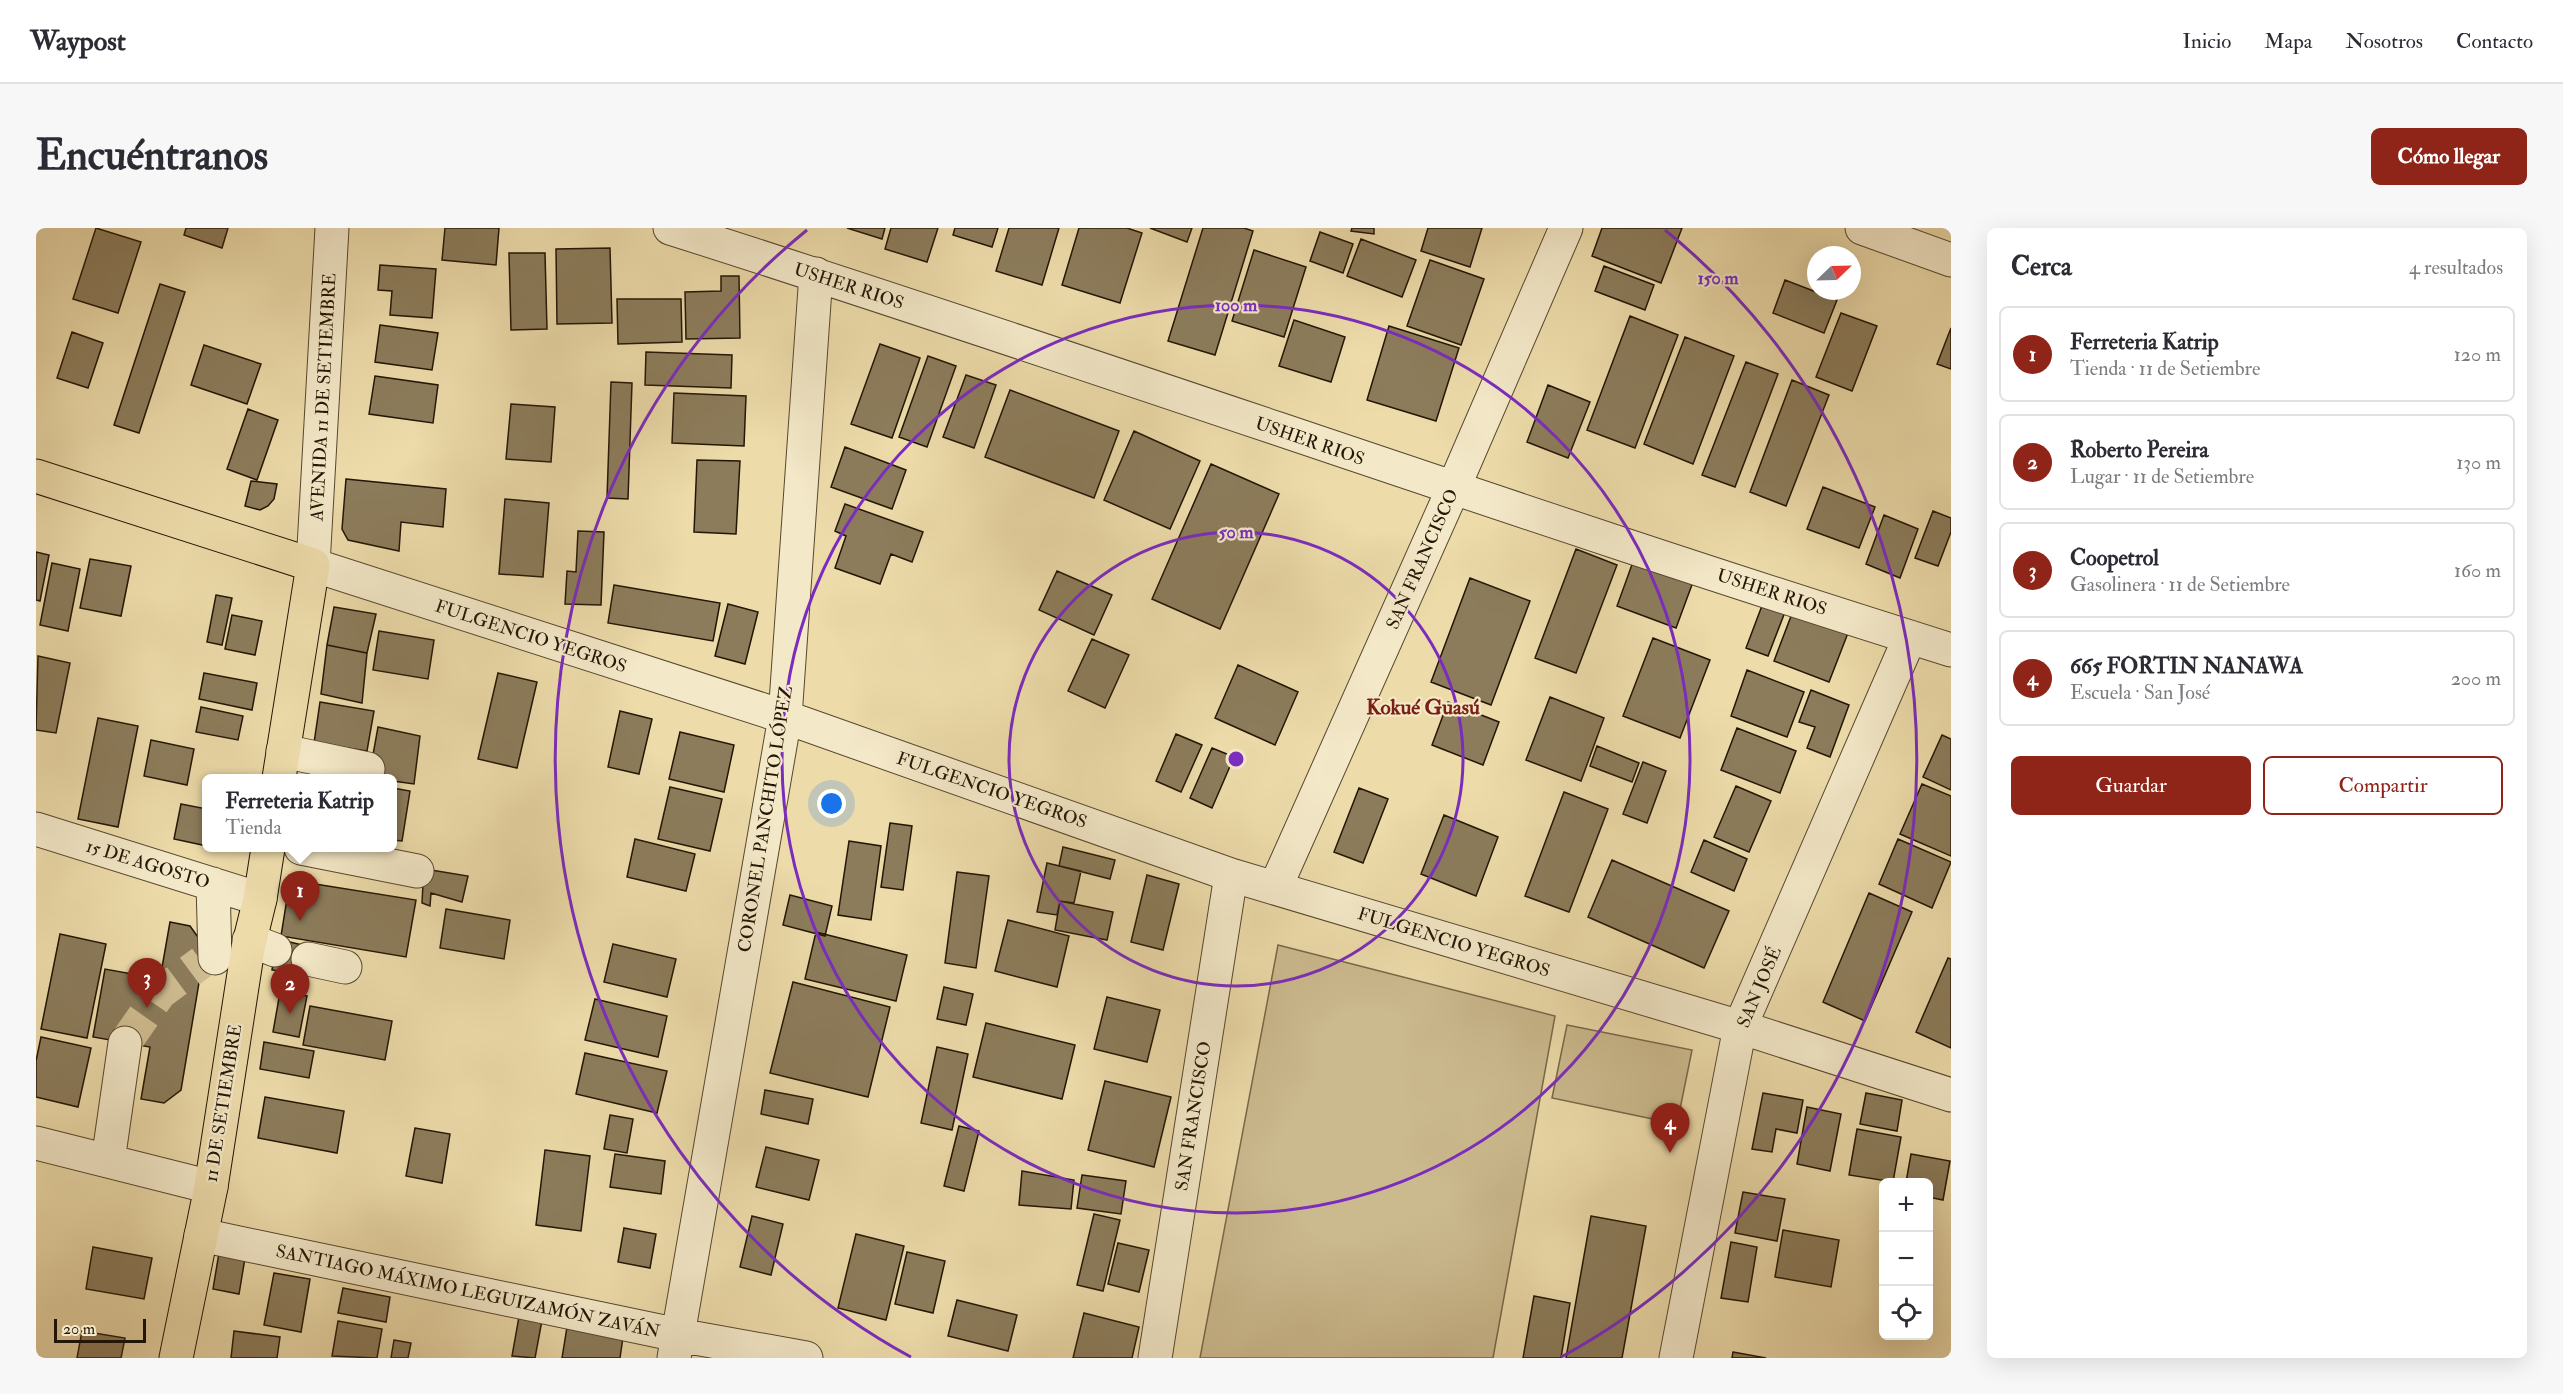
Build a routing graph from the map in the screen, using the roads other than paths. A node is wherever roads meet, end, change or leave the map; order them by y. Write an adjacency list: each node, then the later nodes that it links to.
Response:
1 (332, 228): 9 (street, AVENIDA 11 DE SETIEMBRE)
2 (670, 228): 6 (street, USHER RIOS)
3 (1566, 228): 8 (street, SAN FRANCISCO)
4 (1862, 228): 5 (street)
5 (1951, 260)
6 (816, 274): 8 (street, USHER RIOS); 12 (street, CORONEL PANCHITO LÓPEZ)
7 (36, 476): 9 (main road, FULGENCIO YEGROS)
8 (1453, 489): 10 (street, USHER RIOS); 21 (street, SAN FRANCISCO)
9 (313, 565): 12 (street, FULGENCIO YEGROS); 13 (main road)
10 (1910, 637): 11 (street, USHER RIOS); 26 (street, SAN JOSÉ)
11 (1951, 650)
12 (785, 717): 19 (street, FULGENCIO YEGROS); 33 (street, CORONEL PANCHITO LÓPEZ)
13 (281, 765): 14 (street)
14 (368, 769)
15 (36, 829): 20 (street, 15 DE AGOSTO)
16 (267, 852): 22 (main road, 11 DE SETIEMBRE)
17 (321, 852): 18 (street)
18 (417, 871)
19 (1231, 875): 21 (street, FULGENCIO YEGROS); 36 (street, SAN FRANCISCO)
20 (213, 884): 22 (street, 15 DE AGOSTO); 23 (street)
21 (1275, 888): 26 (street, FULGENCIO YEGROS)
22 (260, 899): 23 (main road, 11 DE SETIEMBRE)
23 (257, 946): 31 (main road, 11 DE SETIEMBRE)
24 (308, 959): 25 (street)
25 (345, 967)
26 (1740, 1027): 28 (street, FULGENCIO YEGROS); 37 (street, SAN JOSÉ)
27 (125, 1043): 30 (street)
28 (1951, 1095)
29 (36, 1143): 30 (street)
30 (108, 1161): 31 (street)
31 (210, 1187): 32 (main road, 11 DE SETIEMBRE)
32 (201, 1235): 33 (street, SANTIAGO MÁXIMO LEGUIZAMÓN ZAVÁN); 34 (main road, 11 DE SETIEMBRE)
33 (676, 1347): 35 (street, SANTIAGO MÁXIMO LEGUIZAMÓN ZAVÁN)
34 (176, 1358)
35 (806, 1358)
36 (1155, 1358)
37 (1676, 1358)

